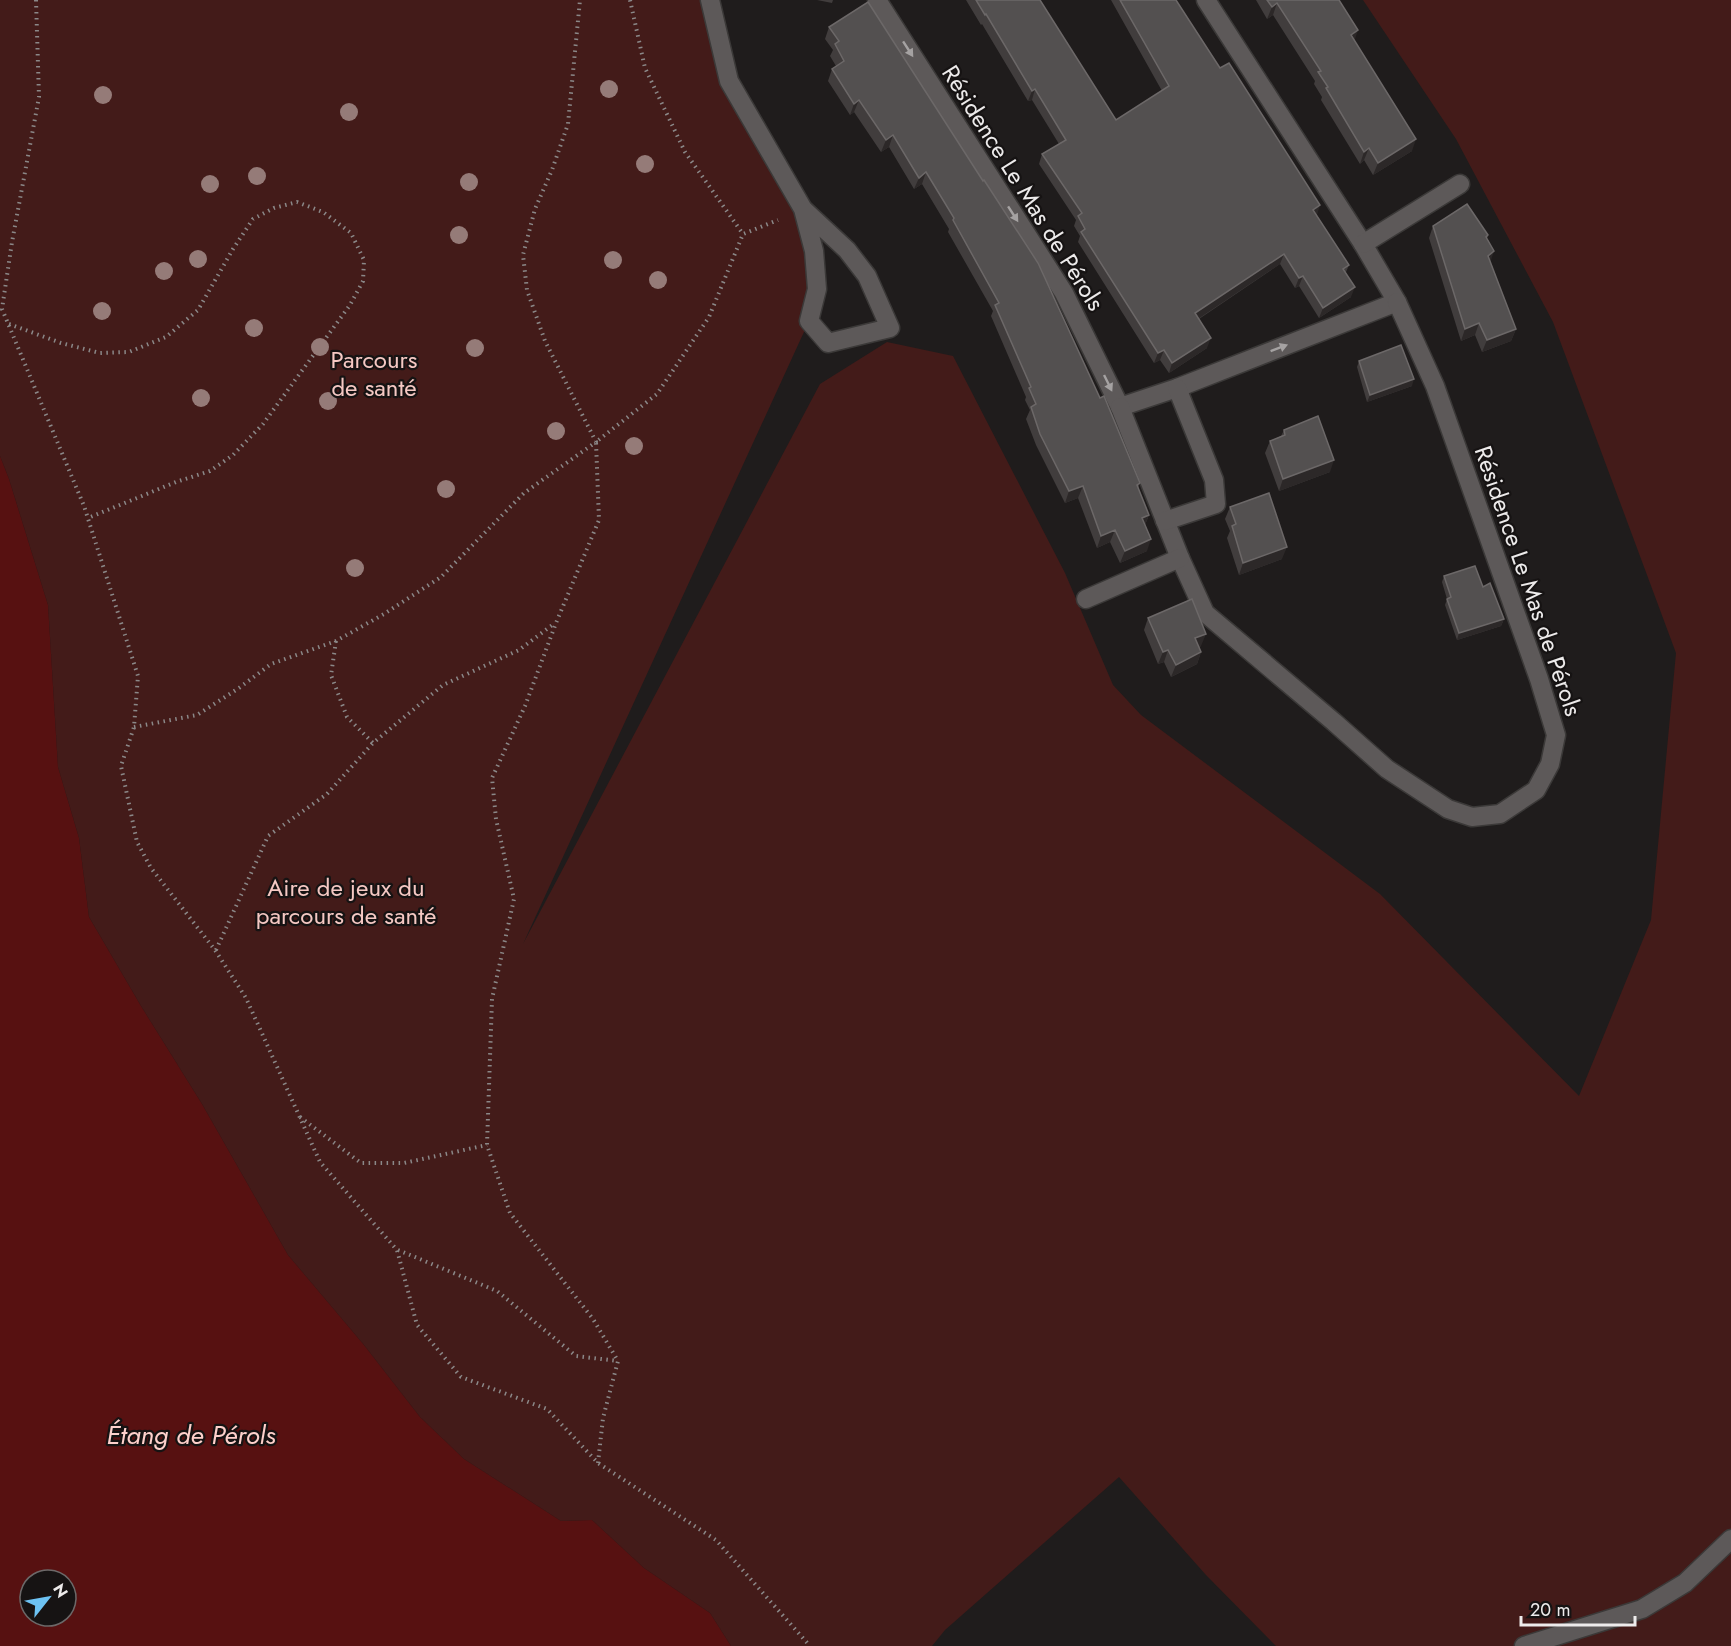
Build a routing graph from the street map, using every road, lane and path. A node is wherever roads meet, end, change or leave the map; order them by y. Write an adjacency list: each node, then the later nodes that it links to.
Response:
1 (36, 0): 12 (path)
2 (580, 0): 15 (path)
3 (630, 0): 9 (path)
4 (710, 0): 8 (street)
5 (877, 0): 14 (street, Résidence Le Mas de Pérols, one-way to 14)
6 (1206, 0): 10 (street, Résidence Le Mas de Pérols)
7 (1460, 184): 10 (street)
8 (804, 209): 8 (street); 9 (path)
9 (743, 234): 15 (path)
10 (1363, 244): 11 (street, Résidence Le Mas de Pérols)
11 (1397, 302): 13 (street, one-way to 11); 18 (street, Résidence Le Mas de Pérols)
12 (9, 324): 16 (path); 16 (path)
13 (1177, 388): 14 (street); 17 (street)
14 (1120, 406): 17 (street, Résidence Le Mas de Pérols)
15 (596, 442): 20 (path); 21 (path)
16 (88, 518): 22 (path)
17 (1166, 521): 18 (street, Résidence Le Mas de Pérols)
18 (1179, 558): 19 (street)
19 (1086, 599)
20 (556, 623): 23 (path); 26 (path)
21 (336, 641): 22 (path); 23 (path)
22 (134, 727): 24 (path)
23 (373, 743): 24 (path)
24 (215, 950): 25 (path)
25 (299, 1117): 26 (path); 27 (path)
26 (487, 1145): 28 (path)
27 (397, 1250): 28 (path); 29 (path)
28 (618, 1361): 29 (path)
29 (598, 1463): 31 (path)
30 (1731, 1539): 32 (street)
31 (810, 1646)
32 (1524, 1646)

